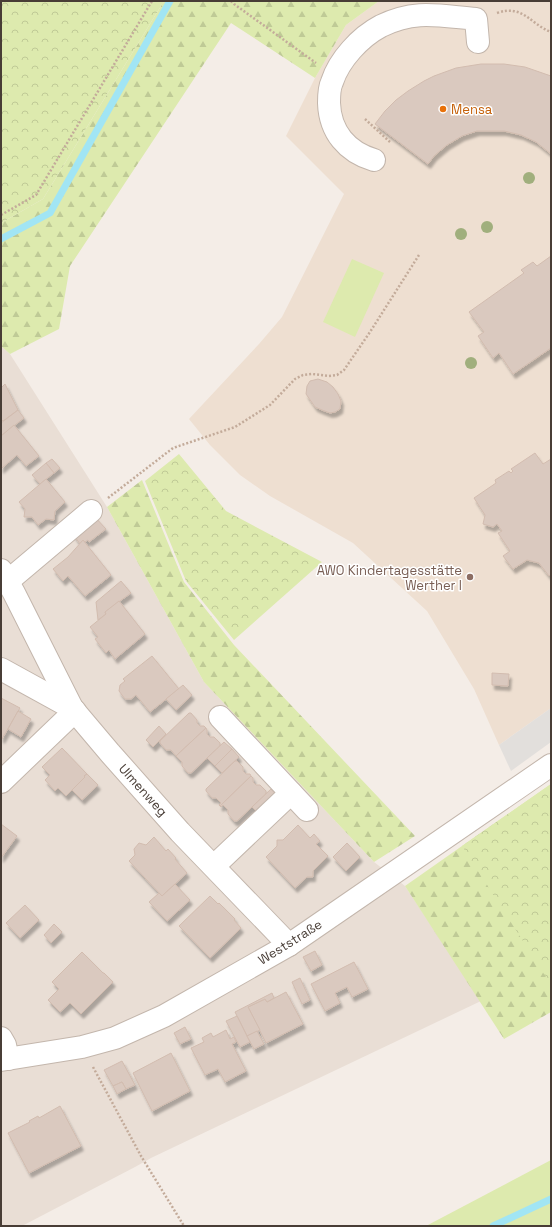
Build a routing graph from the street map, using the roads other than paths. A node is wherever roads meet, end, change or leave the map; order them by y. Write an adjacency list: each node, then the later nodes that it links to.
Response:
1 (478, 42): 2 (street)
2 (374, 160)
3 (91, 510): 4 (street)
4 (6, 587): 6 (street, Ulmenweg)
5 (1, 669): 6 (street, Ulmenweg)
6 (73, 709): 9 (street); 12 (street, Ulmenweg)
7 (220, 717): 10 (street)
8 (551, 765): 13 (street, Weststraße)
9 (1, 782)
10 (291, 793): 11 (street); 12 (street)
11 (307, 810)
12 (214, 866): 13 (street, Ulmenweg)
13 (289, 945): 15 (street, Weststraße)
14 (1, 1038): 15 (street)
15 (4, 1060)

